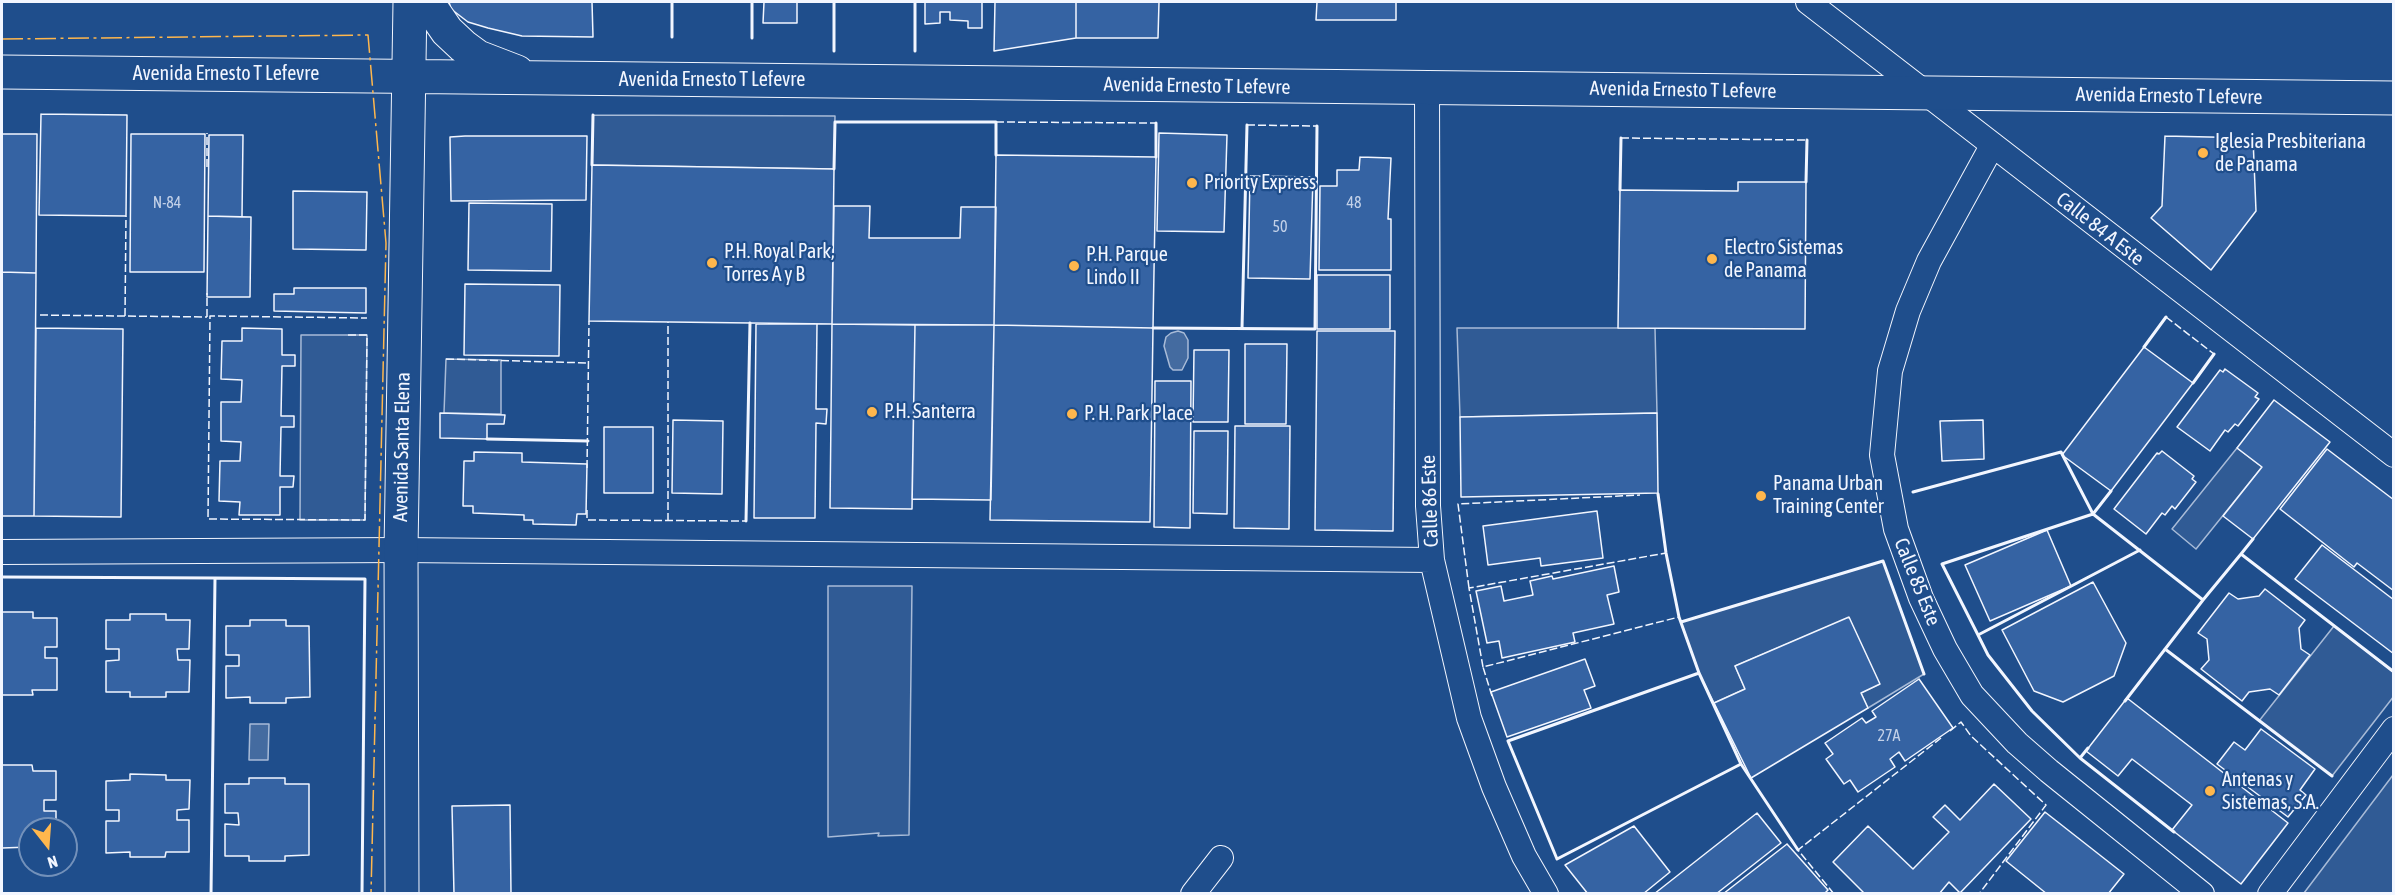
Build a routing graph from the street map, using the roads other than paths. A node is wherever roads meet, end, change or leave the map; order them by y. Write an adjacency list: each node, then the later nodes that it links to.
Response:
1 (410, 2): 5 (main road, Avenida Santa Elena)
2 (427, 2): 6 (main road)
3 (1808, 2): 8 (street, Calle 84 A Este)
4 (2, 72): 5 (main road, Avenida Ernesto T Lefevre)
5 (409, 76): 6 (main road, Avenida Ernesto T Lefevre); 12 (main road, Avenida Santa Elena)
6 (535, 79): 7 (main road, Avenida Ernesto T Lefevre)
7 (1427, 88): 8 (main road, Avenida Ernesto T Lefevre); 14 (street, Calle 86 Este)
8 (1924, 93): 9 (main road, Avenida Ernesto T Lefevre); 10 (street, Calle 84 A Este)
9 (2394, 98)
10 (1992, 146): 11 (street, Calle 84 A Este); 20 (street, Calle 85 Este)
11 (2394, 455)
12 (401, 550): 13 (street); 14 (street); 17 (main road, Avenida Santa Elena)
13 (2, 552)
14 (1432, 560): 19 (street, Calle 86 Este)
15 (2394, 729): 21 (street)
16 (1221, 858): 18 (street)
17 (402, 894)
18 (1193, 894)
19 (1546, 894)
20 (2202, 894)
21 (2270, 894)

